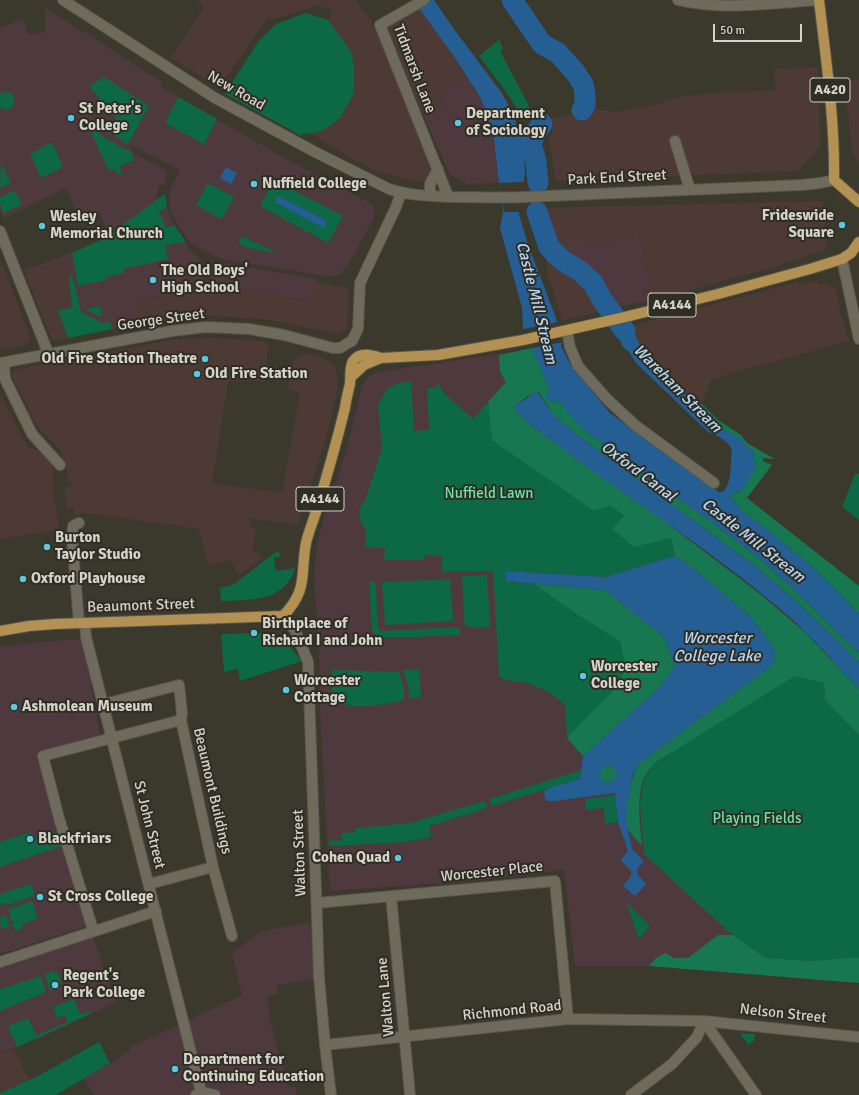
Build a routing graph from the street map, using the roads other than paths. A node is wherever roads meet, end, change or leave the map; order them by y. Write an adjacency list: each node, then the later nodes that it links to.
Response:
1 (64, 0): 10 (street, New Road)
2 (678, 0): 5 (street)
3 (819, 0): 5 (street); 8 (main road, A420)
4 (420, 2): 7 (street, Tidmarsh Lane)
5 (745, 2)
6 (675, 141): 9 (street)
7 (438, 169): 11 (street); 12 (street, Tidmarsh Lane)
8 (834, 180): 9 (street, Park End Street); 13 (main road)
9 (690, 190): 12 (street, Park End Street)
10 (401, 193): 11 (street, Park End Street); 20 (street, George Street)
11 (430, 195): 12 (street, Park End Street)
12 (448, 196)
13 (859, 202)
14 (0, 231): 16 (street)
15 (859, 242): 17 (main road)
16 (4, 254): 20 (street)
17 (842, 259): 18 (main road, A4144); 19 (street)
18 (566, 331): 23 (street); 25 (main road, A4144)
19 (859, 339)
20 (49, 355): 21 (street, George Street)
21 (2, 363): 22 (street)
22 (60, 465)
23 (714, 483)
24 (80, 523): 26 (street, St John Street)
25 (283, 616): 26 (main road, Beaumont Street); 34 (street, Walton Street)
26 (82, 623): 27 (main road, Beaumont Street); 28 (street, St John Street)
27 (0, 631)
28 (104, 704): 29 (street); 30 (street, St John Street)
29 (181, 720): 30 (street, Beaumont Buildings); 31 (street, Beaumont Buildings)
30 (112, 738): 32 (street, St John Street); 36 (street, Beaumont Buildings)
31 (214, 866): 32 (street); 37 (street, Beaumont Buildings)
32 (149, 884): 35 (street, St John Street)
33 (391, 896): 34 (street, Worcester Place); 39 (street, Worcester Place); 41 (street, Walton Lane)
34 (317, 903): 43 (street, Walton Street)
35 (156, 911): 36 (street); 44 (street, St John Street)
36 (93, 930): 38 (street)
37 (232, 936)
38 (0, 962)
39 (568, 1019): 40 (street, Richmond Road); 41 (street, Richmond Road)
40 (704, 1021): 42 (street, Nelson Street); 48 (street); 49 (street)
41 (405, 1037): 43 (street, Richmond Road); 47 (street, Walton Lane)
42 (859, 1037)
43 (324, 1045): 46 (street, Walton Street)
44 (198, 1094): 45 (street)
45 (215, 1095)
46 (331, 1095)
47 (410, 1095)
48 (631, 1095)
49 (756, 1095)

